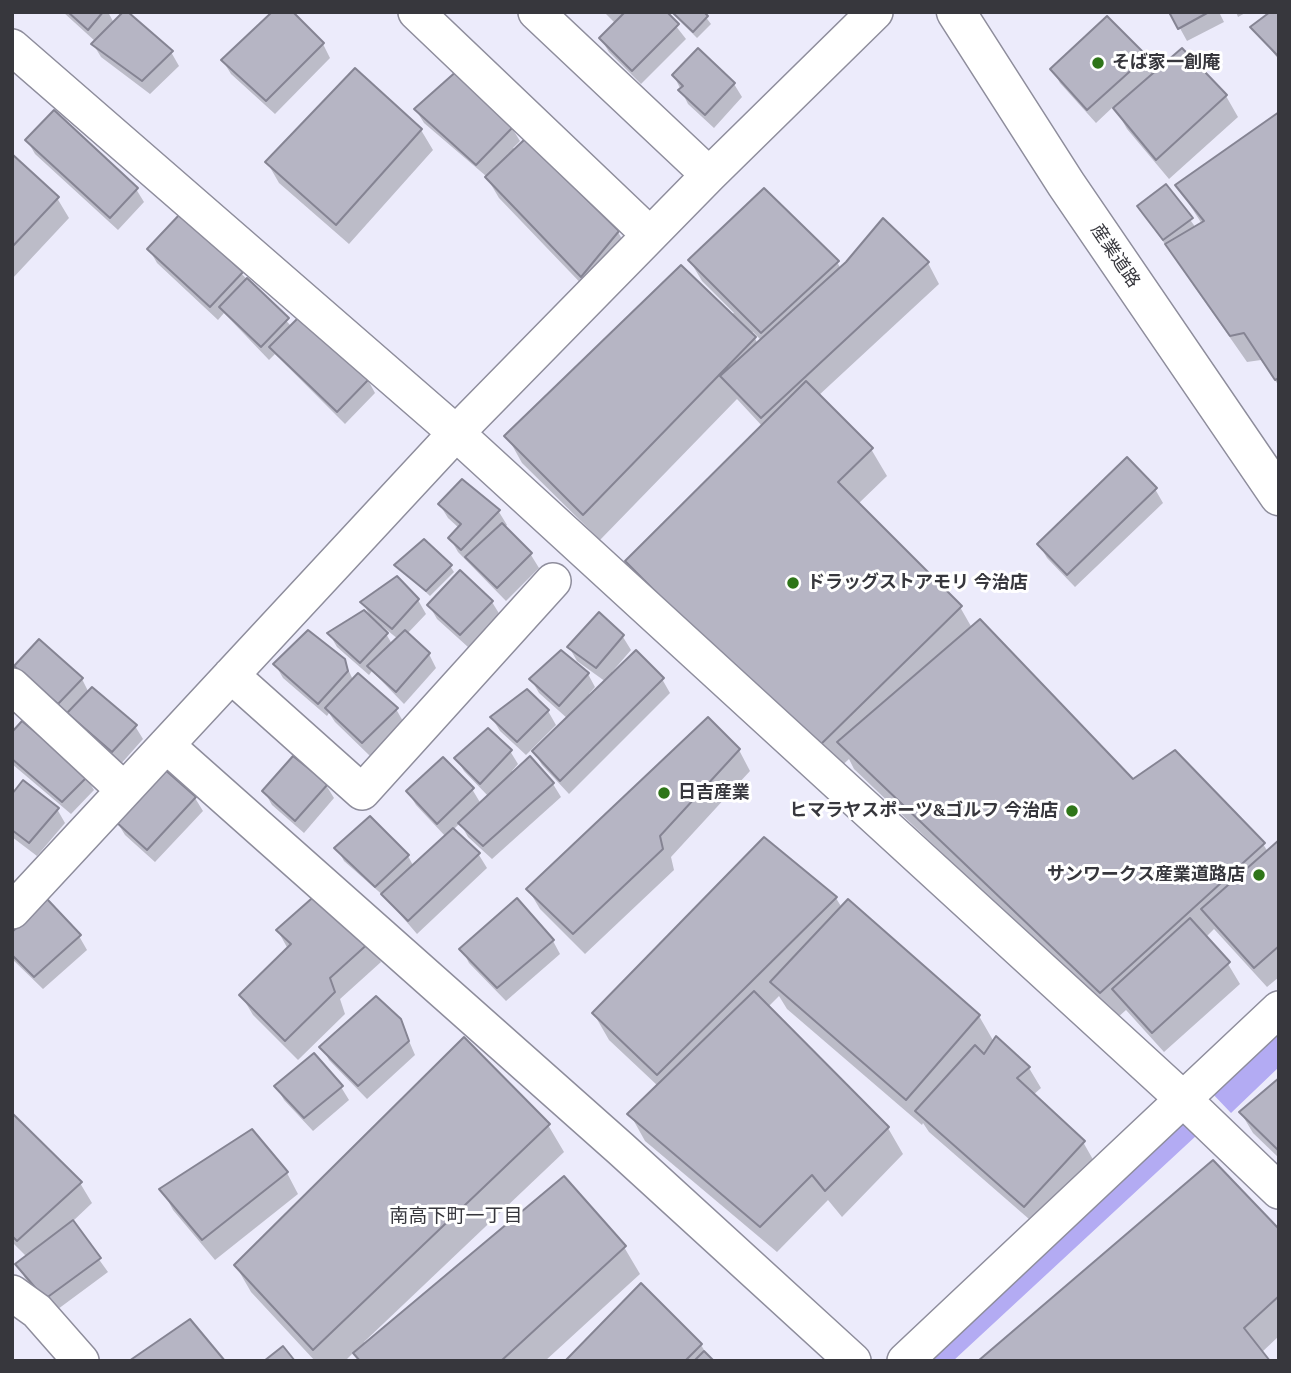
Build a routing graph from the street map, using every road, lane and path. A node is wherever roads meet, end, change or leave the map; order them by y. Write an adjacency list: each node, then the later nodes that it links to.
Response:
1 (416, 12): 7 (street)
2 (536, 12): 6 (street)
3 (875, 12): 6 (street)
4 (956, 12): 9 (street, 産業道路)
5 (12, 47): 8 (street)
6 (709, 175): 7 (street)
7 (650, 235): 8 (street)
8 (456, 433): 11 (street); 18 (street)
9 (1279, 496)
10 (553, 581): 11 (street)
11 (231, 675): 13 (street)
12 (12, 686): 14 (street)
13 (166, 746): 14 (street); 22 (street)
14 (124, 790): 15 (street)
15 (24, 875): 16 (street)
16 (12, 911)
17 (1279, 1009): 18 (street)
18 (1183, 1099): 19 (street); 23 (street)
19 (1279, 1191)
20 (12, 1293): 21 (street)
21 (81, 1361)
22 (853, 1361)
23 (905, 1361)

